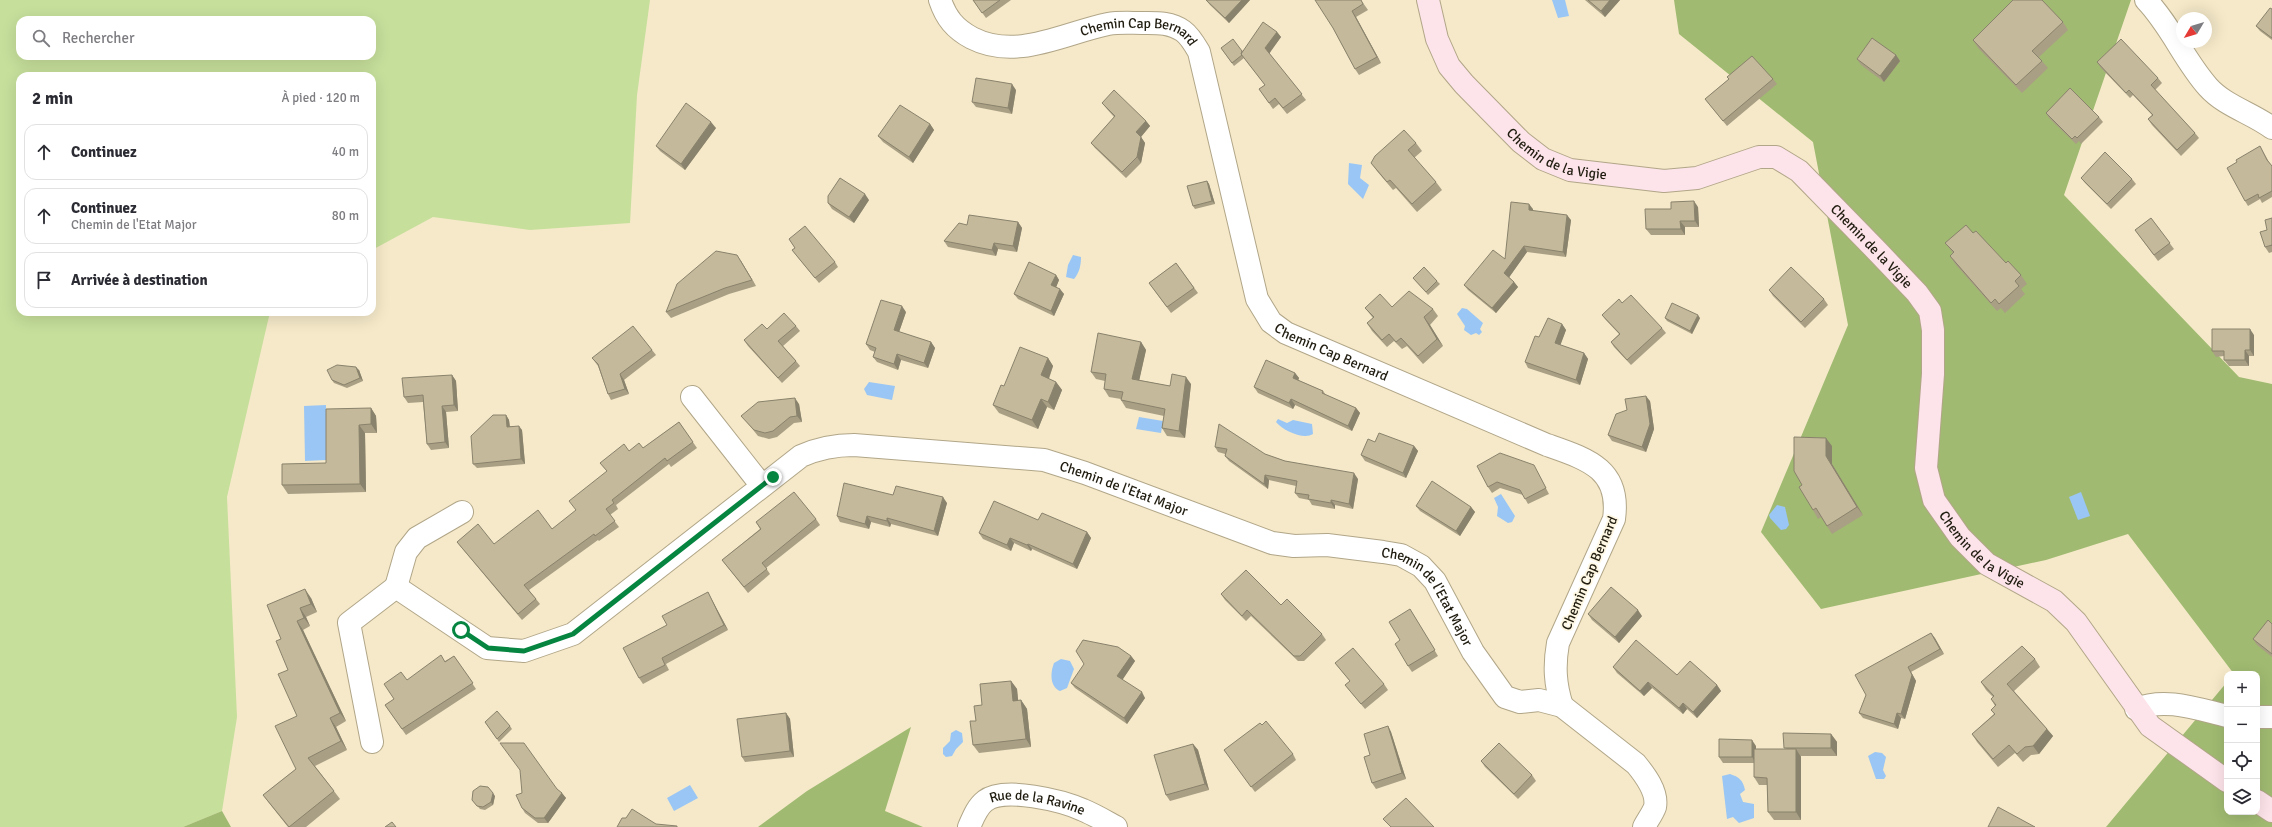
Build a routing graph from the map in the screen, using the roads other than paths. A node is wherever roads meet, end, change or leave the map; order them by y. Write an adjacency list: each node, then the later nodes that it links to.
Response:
1 (940, 0): 9 (street, Chemin Cap Bernard)
2 (1428, 0): 10 (street, Chemin de la Vigie)
3 (2146, 0): 4 (street)
4 (2272, 128)
5 (692, 397): 6 (street)
6 (762, 486): 8 (street, Chemin de l'Etat Major); 9 (street, Chemin de l'Etat Major)
7 (462, 512): 8 (street)
8 (396, 587): 14 (street)
9 (1562, 706): 20 (street, Chemin de l'Etat Major)
10 (2136, 708): 11 (street); 15 (street, Chemin de la Vigie)
11 (2224, 715)
12 (2260, 717): 13 (street)
13 (2272, 717)
14 (372, 742)
15 (2224, 779)
16 (2260, 803): 17 (street)
17 (2272, 811)
18 (969, 827): 19 (street, Rue de la Ravine)
19 (1116, 827)
20 (1644, 827)

